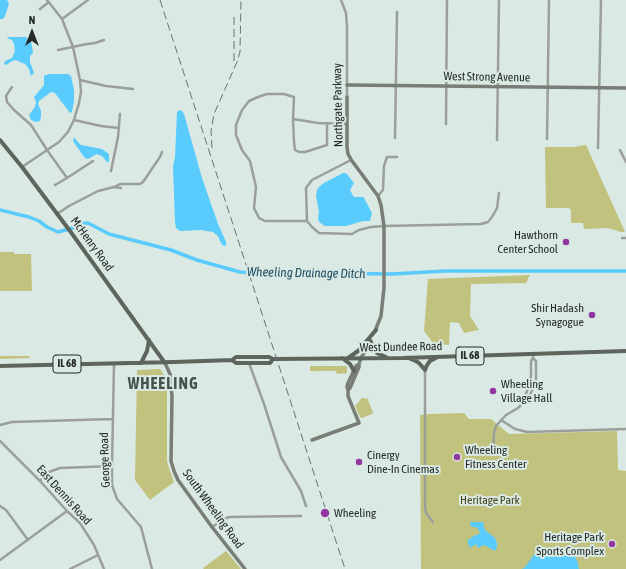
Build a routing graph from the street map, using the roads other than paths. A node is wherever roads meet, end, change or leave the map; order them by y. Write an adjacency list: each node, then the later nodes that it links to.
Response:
1 (88, 0): 10 (street)
2 (341, 0): 15 (street, Northgate Parkway)
3 (447, 0): 17 (street)
4 (499, 0): 18 (street)
5 (549, 0): 20 (street)
6 (600, 0): 21 (street)
7 (48, 1): 8 (street); 10 (street)
8 (40, 9)
9 (397, 12): 16 (street)
10 (62, 19): 12 (street)
11 (104, 40): 12 (street)
12 (74, 47): 13 (street); 14 (street)
13 (58, 50)
14 (80, 80): 23 (street); 26 (street)
15 (347, 85): 16 (street, West Strong Avenue); 24 (street, Northgate Parkway)
16 (396, 86): 17 (street, West Strong Avenue); 32 (street)
17 (446, 86): 18 (street, West Strong Avenue); 30 (street)
18 (498, 86): 20 (street, West Strong Avenue); 35 (street)
19 (12, 87): 37 (street)
20 (548, 87): 21 (street, West Strong Avenue); 33 (street)
21 (599, 88): 22 (street, West Strong Avenue); 36 (street)
22 (626, 88)
23 (133, 89)
24 (347, 97): 29 (street, Northgate Parkway)
25 (120, 114): 31 (street)
26 (74, 120): 31 (street); 37 (street)
27 (293, 120): 28 (street); 28 (street); 53 (street)
28 (328, 123): 29 (street)
29 (347, 124): 41 (street, Northgate Parkway)
30 (446, 124)
31 (119, 128): 45 (street)
32 (395, 138)
33 (547, 139)
34 (0, 140): 44 (main road, McHenry Road)
35 (497, 140)
36 (598, 148)
37 (47, 150): 44 (street); 46 (street)
38 (620, 150): 43 (street)
39 (162, 152): 48 (street)
40 (397, 157): 51 (street)
41 (351, 160): 51 (street, Northgate Parkway); 53 (street)
42 (93, 161): 46 (street)
43 (626, 162)
44 (22, 167): 52 (main road, McHenry Road)
45 (111, 171)
46 (67, 178): 47 (street)
47 (55, 185)
48 (114, 187): 49 (street); 52 (street)
49 (121, 188)
50 (499, 193): 54 (street)
51 (378, 196): 54 (street, Northgate Parkway)
52 (57, 214): 56 (main road, McHenry Road)
53 (307, 221): 54 (street)
54 (384, 226): 55 (street, Northgate Parkway)
55 (376, 330): 57 (street, Northgate Parkway); 62 (main road)
56 (149, 340): 68 (main road); 69 (main road, McHenry Road)
57 (370, 341): 63 (street, Northgate Parkway); 64 (main road)
58 (626, 351): 59 (main road, West Dundee Road / IL 68)
59 (533, 356): 60 (main road, West Dundee Road / IL 68); 77 (street); 77 (street)
60 (438, 357): 65 (main road, West Dundee Road / IL 68); 75 (main road)
61 (342, 358): 62 (main road, West Dundee Road / IL 68); 66 (main road, West Dundee Road / IL 68); 74 (main road)
62 (347, 358): 63 (main road, West Dundee Road / IL 68)
63 (361, 358): 64 (main road, West Dundee Road / IL 68); 72 (street, Northgate Parkway)
64 (386, 358): 65 (main road, West Dundee Road / IL 68)
65 (403, 358): 75 (main road)
66 (273, 359): 67 (main road, West Dundee Road / IL 68); 70 (main road, West Dundee Road / IL 68)
67 (232, 360): 69 (main road, West Dundee Road / IL 68); 70 (main road, West Dundee Road / IL 68)
68 (141, 363): 69 (main road, West Dundee Road / IL 68); 71 (main road, West Dundee Road / IL 68)
69 (165, 363): 92 (street, South Wheeling Road)
70 (249, 363): 88 (street)
71 (114, 364): 73 (main road, West Dundee Road / IL 68); 78 (street, George Road)
72 (359, 364): 74 (street, Northgate Parkway); 76 (street, Northgate Parkway)
73 (0, 366)
74 (354, 370): 76 (street, Northgate Parkway)
75 (424, 370): 91 (street)
76 (348, 390): 82 (street)
77 (521, 405): 79 (street)
78 (112, 419): 80 (street); 85 (street, George Road)
79 (501, 420): 81 (street); 84 (street)
80 (0, 425)
81 (626, 429)
82 (312, 440)
83 (0, 441): 86 (street, East Dennis Road)
84 (493, 452)
85 (112, 466): 86 (street); 98 (street, George Road)
86 (40, 481): 89 (street, East Dennis Road)
87 (0, 506): 93 (street)
88 (306, 506)
89 (67, 511): 93 (street); 94 (street, East Dennis Road)
90 (301, 516): 92 (street)
91 (433, 522)
92 (212, 527): 99 (street, South Wheeling Road)
93 (28, 540): 95 (street)
94 (98, 555): 96 (street); 97 (street, East Dennis Road)
95 (0, 560)
96 (70, 569)
97 (104, 569)
98 (152, 569)
99 (244, 569)

